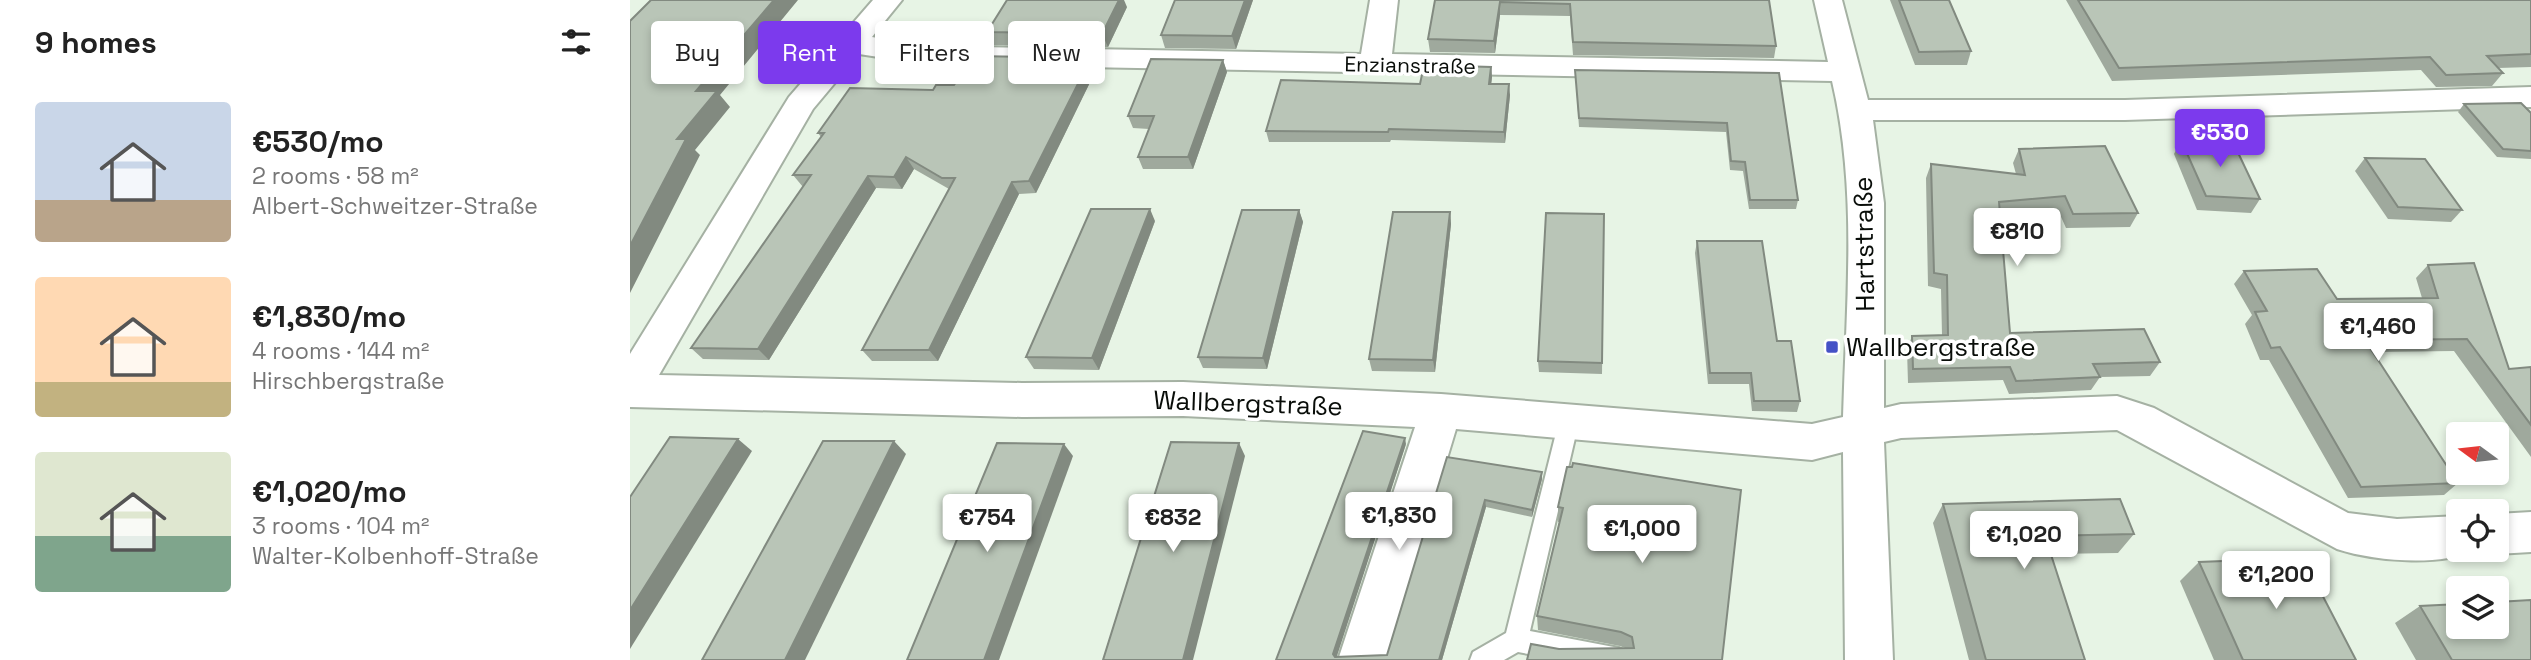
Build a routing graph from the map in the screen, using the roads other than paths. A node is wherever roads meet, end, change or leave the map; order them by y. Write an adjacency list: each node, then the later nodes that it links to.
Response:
1 (888, 0): 4 (street, Wallbergstraße)
2 (1384, 0): 6 (street)
3 (1828, 0): 7 (street, Hartstraße)
4 (861, 31)
5 (861, 45): 6 (street, Enzianstraße)
6 (1374, 65): 7 (street, Enzianstraße)
7 (1846, 72): 10 (street, Hartstraße)
8 (816, 84): 11 (street, Wallbergstraße)
9 (2531, 97): 10 (street)
10 (1855, 110): 14 (street, Hartstraße)
11 (630, 390): 12 (street, Wallbergstraße)
12 (1441, 411): 13 (street, Wallbergstraße); 19 (street)
13 (1569, 421): 14 (street, Wallbergstraße); 18 (lane)
14 (1863, 430): 17 (street, Wallbergstraße); 22 (street, Hartstraße)
15 (2531, 532): 16 (street)
16 (2509, 533)
17 (2446, 537)
18 (1516, 640): 20 (lane); 21 (lane)
19 (1362, 660)
20 (1482, 660)
21 (1619, 660)
22 (1869, 660)

